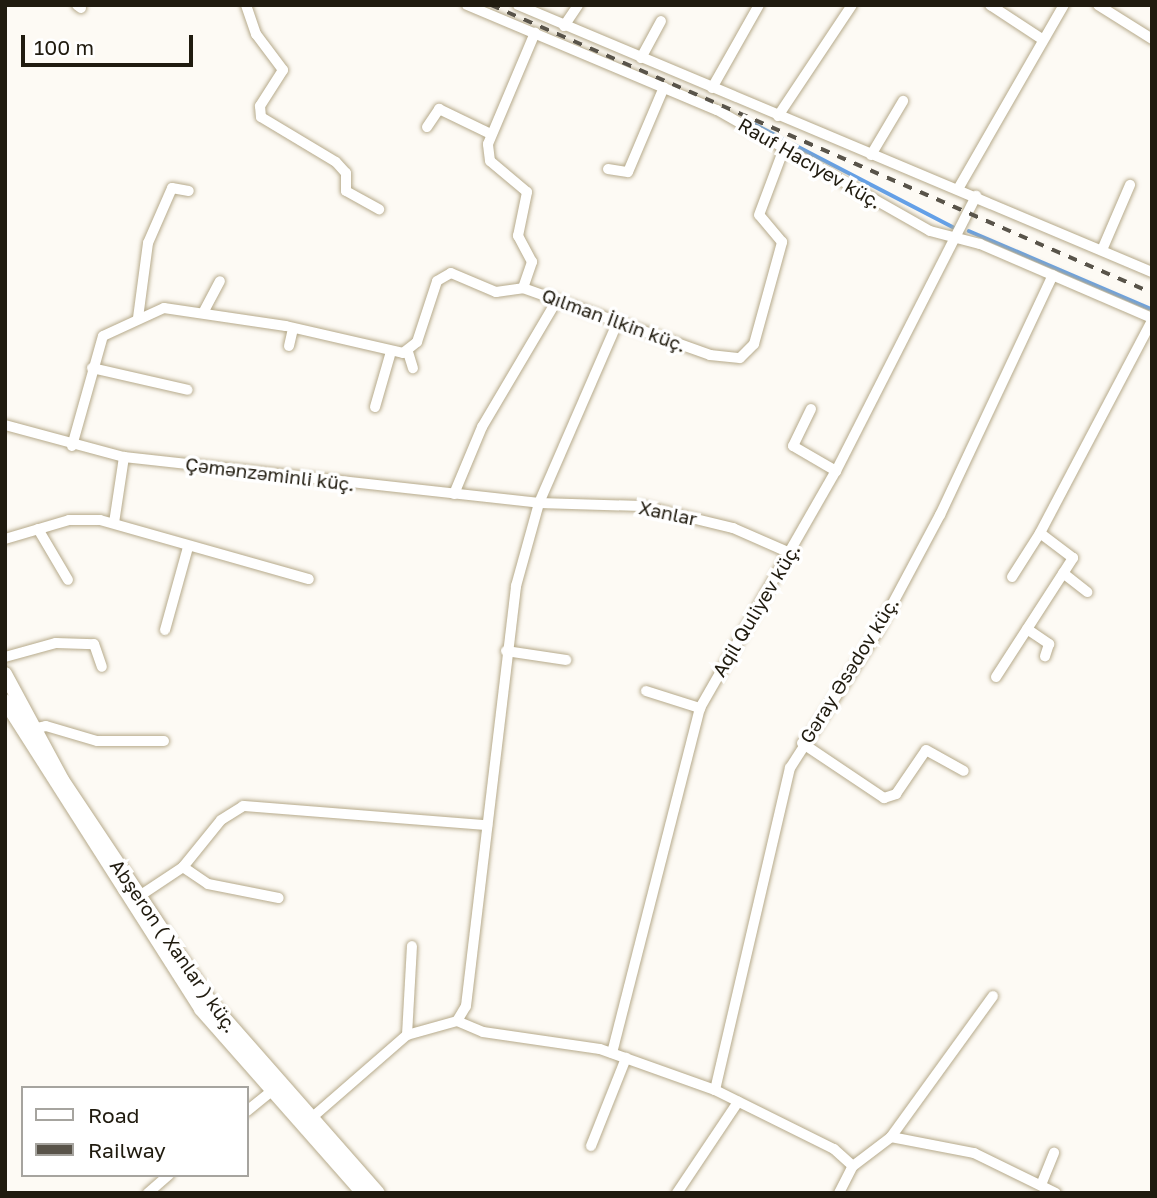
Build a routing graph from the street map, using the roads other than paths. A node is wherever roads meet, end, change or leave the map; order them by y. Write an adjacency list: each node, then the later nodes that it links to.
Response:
1 (246, 5): 31 (street)
2 (467, 5): 12 (street, Rauf Hacıyev küç.)
3 (518, 5): 11 (street, Rauf Hacıyev küç.)
4 (578, 5): 11 (street)
5 (759, 5): 17 (street)
6 (852, 5): 20 (street)
7 (990, 5): 13 (street)
8 (1064, 5): 13 (street)
9 (1098, 5): 14 (street)
10 (662, 22): 15 (street)
11 (564, 26): 15 (street, Rauf Hacıyev küç.)
12 (535, 33): 16 (street, Rauf Hacıyev küç.); 23 (street)
13 (1042, 39): 28 (street)
14 (1152, 39)
15 (641, 58): 17 (street, Rauf Hacıyev küç.)
16 (664, 87): 21 (street, Rauf Hacıyev küç.); 26 (street)
17 (712, 88): 19 (street, Rauf Hacıyev küç.)
18 (903, 101): 25 (street)
19 (746, 103): 20 (street, Rauf Hacıyev küç.); 21 (street)
20 (778, 116): 25 (street, Rauf Hacıyev küç.)
21 (738, 121): 24 (street, Rauf Hacıyev küç.)
22 (427, 127): 23 (street)
23 (491, 134): 37 (street)
24 (783, 151): 32 (street, Rauf Hacıyev küç.); 42 (street, Qılman İlkin küç.)
25 (871, 155): 28 (street, Rauf Hacıyev küç.)
26 (608, 169)
27 (1130, 185): 33 (street)
28 (958, 189): 30 (street, Rauf Hacıyev küç.)
29 (189, 191): 40 (street)
30 (976, 196): 32 (street, Aqil Quliyev küç.); 33 (street, Rauf Hacıyev küç.)
31 (379, 209)
32 (954, 237): 35 (street, Rauf Hacıyev küç.); 55 (street, Aqil Quliyev küç.)
33 (1102, 250): 34 (street, Rauf Hacıyev küç.)
34 (1152, 272)
35 (1053, 275): 41 (street, Rauf Hacıyev küç.); 83 (street, Gəray Əsədov küç.)
36 (220, 281): 39 (street)
37 (523, 288): 38 (street, Qılman İlkin küç.); 45 (street, Qılman İlkin küç.)
38 (557, 300): 42 (street, Qılman İlkin küç.); 56 (street)
39 (203, 313): 40 (street); 43 (street)
40 (138, 317): 47 (street)
41 (1152, 319): 60 (street)
42 (618, 321): 57 (street)
43 (293, 328): 44 (street); 46 (street)
44 (289, 346)
45 (408, 352): 46 (street); 48 (street)
46 (390, 355): 50 (street)
47 (92, 368): 49 (street); 53 (street)
48 (413, 368)
49 (188, 390)
50 (375, 407)
51 (811, 409): 55 (street)
52 (5, 425): 53 (street, Çəmənzəminli küç.)
53 (72, 446): 54 (street, Çəmənzəminli küç.)
54 (124, 457): 56 (street, Çəmənzəminli küç.); 58 (street)
55 (836, 471): 63 (street, Aqil Quliyev küç.)
56 (454, 494): 57 (street, Çəmənzəminli küç.)
57 (539, 503): 63 (street, Xanlar); 71 (street)
58 (114, 523): 59 (street); 62 (street)
59 (38, 529): 61 (street); 67 (street)
60 (1040, 533): 64 (street); 65 (street)
61 (5, 538)
62 (188, 547): 66 (street); 70 (street)
63 (790, 553): 80 (street, Aqil Quliyev küç.)
64 (1063, 573): 68 (street); 69 (street)
65 (1012, 578)
66 (309, 579)
67 (68, 580)
68 (1087, 592)
69 (1027, 629): 72 (street); 77 (street)
70 (164, 631)
71 (506, 651): 74 (street); 85 (street)
72 (1045, 656)
73 (5, 657): 75 (street)
74 (566, 660)
75 (102, 667)
76 (5, 674): 81 (main road, Abşeron ( Xanlar ) küç.)
77 (996, 677)
78 (646, 691): 80 (street)
79 (5, 701): 88 (main road)
80 (700, 708): 93 (street, Aqil Quliyev küç.)
81 (32, 729): 82 (street); 88 (main road, Abşeron ( Xanlar ) küç.)
82 (164, 741)
83 (802, 743): 84 (street); 96 (street, Gəray Əsədov küç.)
84 (964, 771)
85 (487, 825): 86 (street); 91 (street)
86 (183, 867): 87 (street); 88 (street)
87 (279, 898)
88 (133, 900): 95 (main road)
89 (412, 946): 92 (street)
90 (993, 996): 100 (street)
91 (457, 1021): 92 (street); 93 (street)
92 (407, 1035): 99 (street)
93 (612, 1053): 94 (street)
94 (626, 1058): 96 (street); 101 (street)
95 (273, 1090): 98 (street); 99 (main road); 107 (main road)
96 (715, 1090): 97 (street)
97 (738, 1102): 103 (street); 109 (street)
98 (248, 1110)
99 (308, 1121): 108 (main road)
100 (891, 1138): 103 (street); 105 (street)
101 (591, 1146)
102 (1054, 1152): 105 (street)
103 (853, 1166): 110 (street)
104 (167, 1177): 106 (street)
105 (1041, 1185): 111 (street)
106 (149, 1192)
107 (363, 1193)
108 (378, 1193)
109 (677, 1193)
110 (839, 1193)
111 (1056, 1193)

